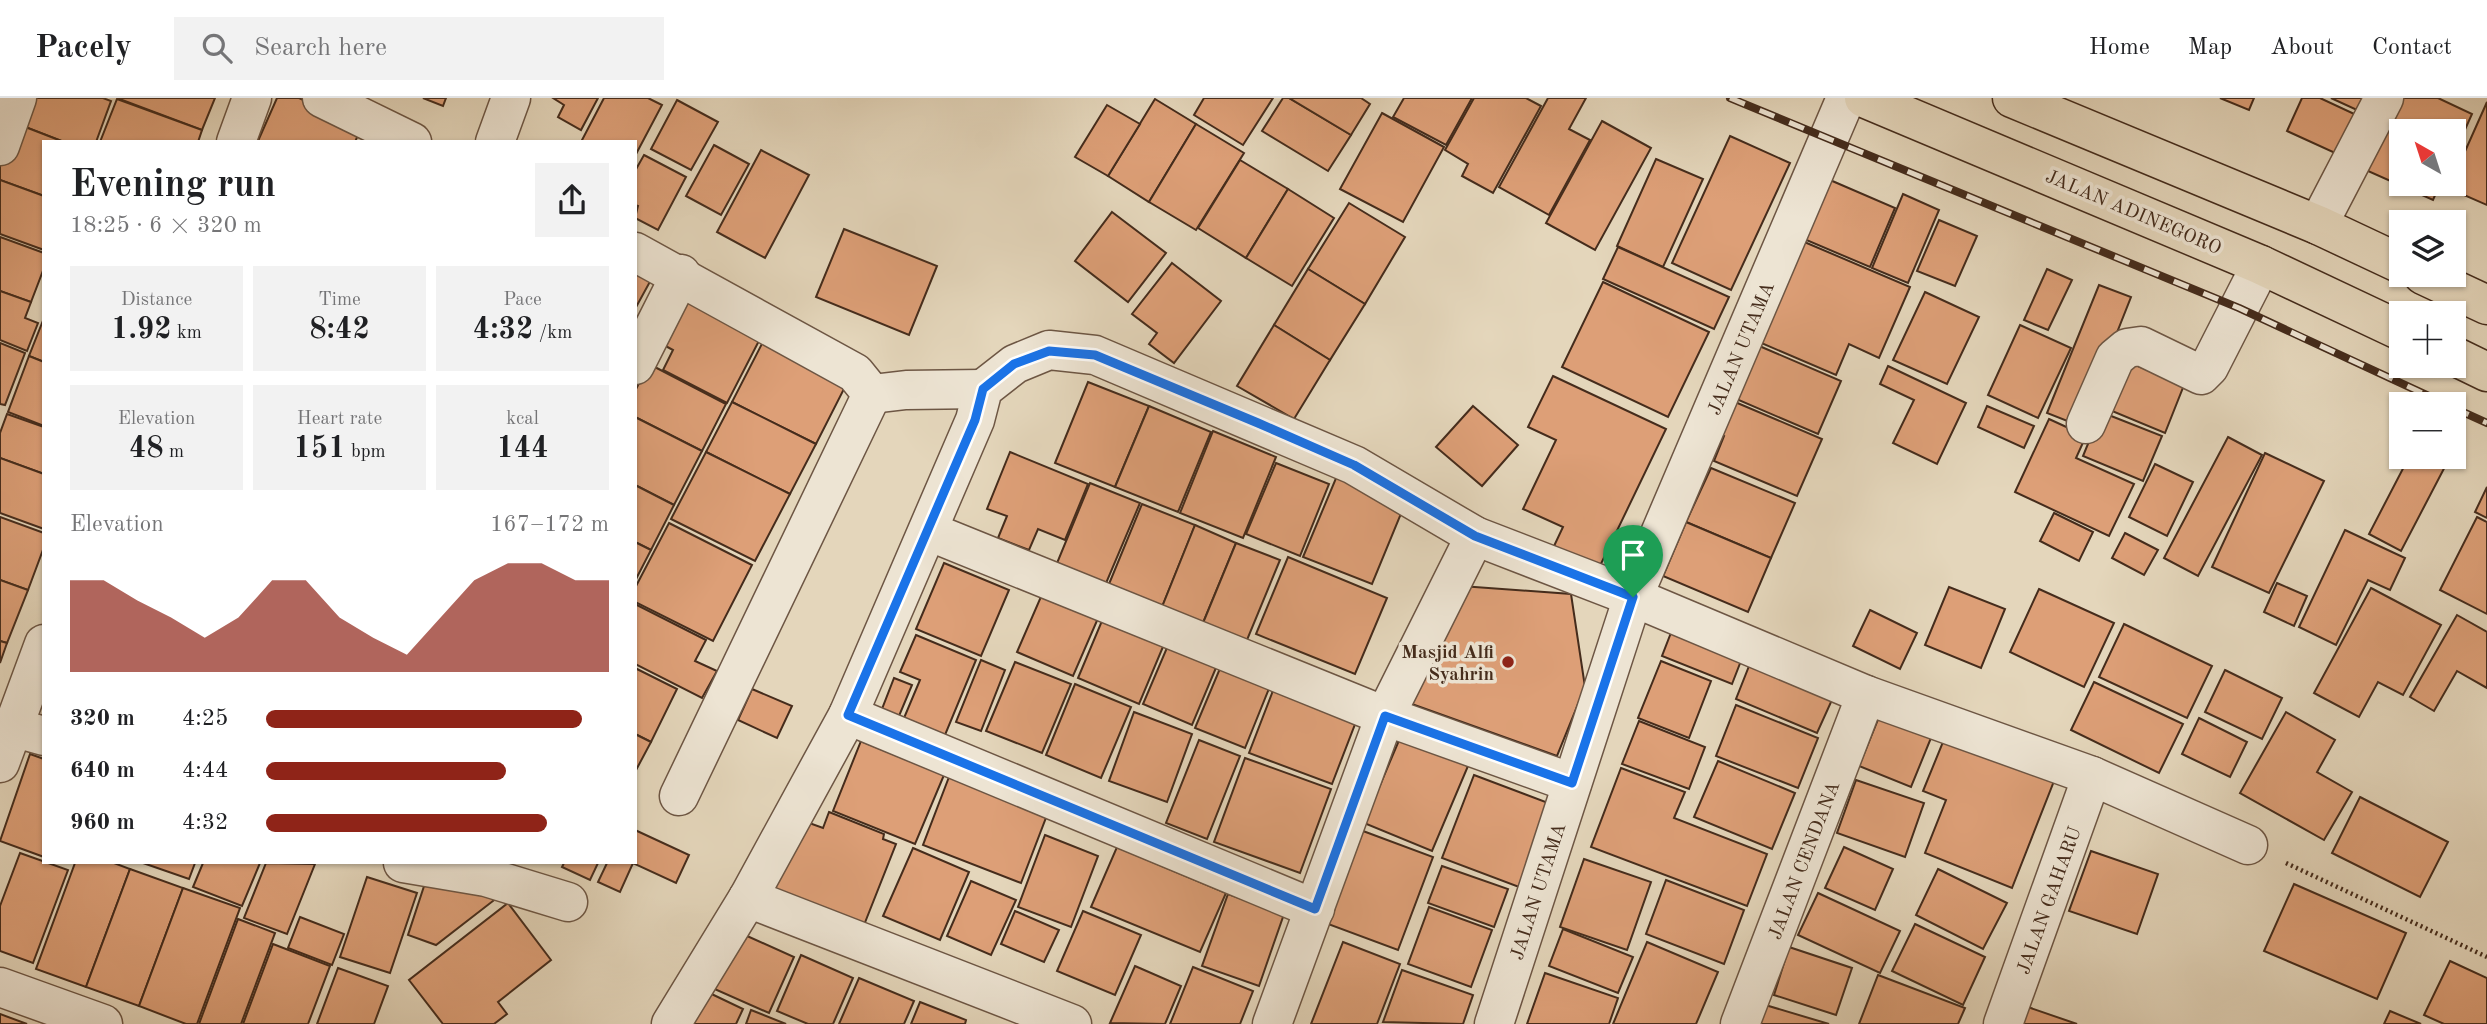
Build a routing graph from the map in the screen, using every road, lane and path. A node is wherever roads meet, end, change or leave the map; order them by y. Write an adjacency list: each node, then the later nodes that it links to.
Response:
1 (17, 98): 12 (street)
2 (252, 98): 9 (street)
3 (322, 98): 10 (street)
4 (511, 98): 11 (street)
5 (1846, 98): 29 (street, JALAN UTAMA)
6 (1864, 98): 16 (highway, JALAN ADINEGORO)
7 (2012, 98): 13 (highway)
8 (2384, 98): 13 (street)
9 (237, 140)
10 (408, 140)
11 (496, 140)
12 (0, 146)
13 (2318, 225): 15 (highway)
14 (637, 253): 17 (street)
15 (2389, 258)
16 (2261, 265): 20 (highway, JALAN ADINEGORO); 26 (street)
17 (681, 274): 21 (street); 25 (street)
18 (2449, 287): 19 (highway)
19 (2487, 305)
20 (2389, 325)
21 (637, 361)
22 (2466, 362): 23 (highway)
23 (2487, 372)
24 (983, 389): 25 (street); 27 (street); 28 (street)
25 (872, 394): 38 (street)
26 (2085, 424)
27 (928, 531): 32 (street); 33 (street)
28 (1475, 536): 29 (street); 33 (street)
29 (1633, 597): 31 (street); 37 (street, JALAN UTAMA)
30 (42, 655): 34 (street)
31 (1866, 695): 36 (street); 51 (street, JALAN CENDANA)
32 (848, 715): 41 (street); 43 (street)
33 (1385, 716): 37 (street); 43 (street)
34 (28, 732): 35 (street)
35 (0, 763)
36 (2092, 776): 39 (street); 52 (street, JALAN GAHARU)
37 (1572, 783): 50 (street, JALAN UTAMA)
38 (679, 796)
39 (2248, 845): 44 (path)
40 (409, 864): 42 (street)
41 (748, 898): 47 (street); 48 (street)
42 (568, 902)
43 (1315, 909): 49 (street)
44 (2487, 957)
45 (0, 987): 46 (street)
46 (103, 1024)
47 (671, 1024)
48 (1072, 1024)
49 (1272, 1024)
50 (1494, 1024)
51 (1740, 1024)
52 (2003, 1024)

